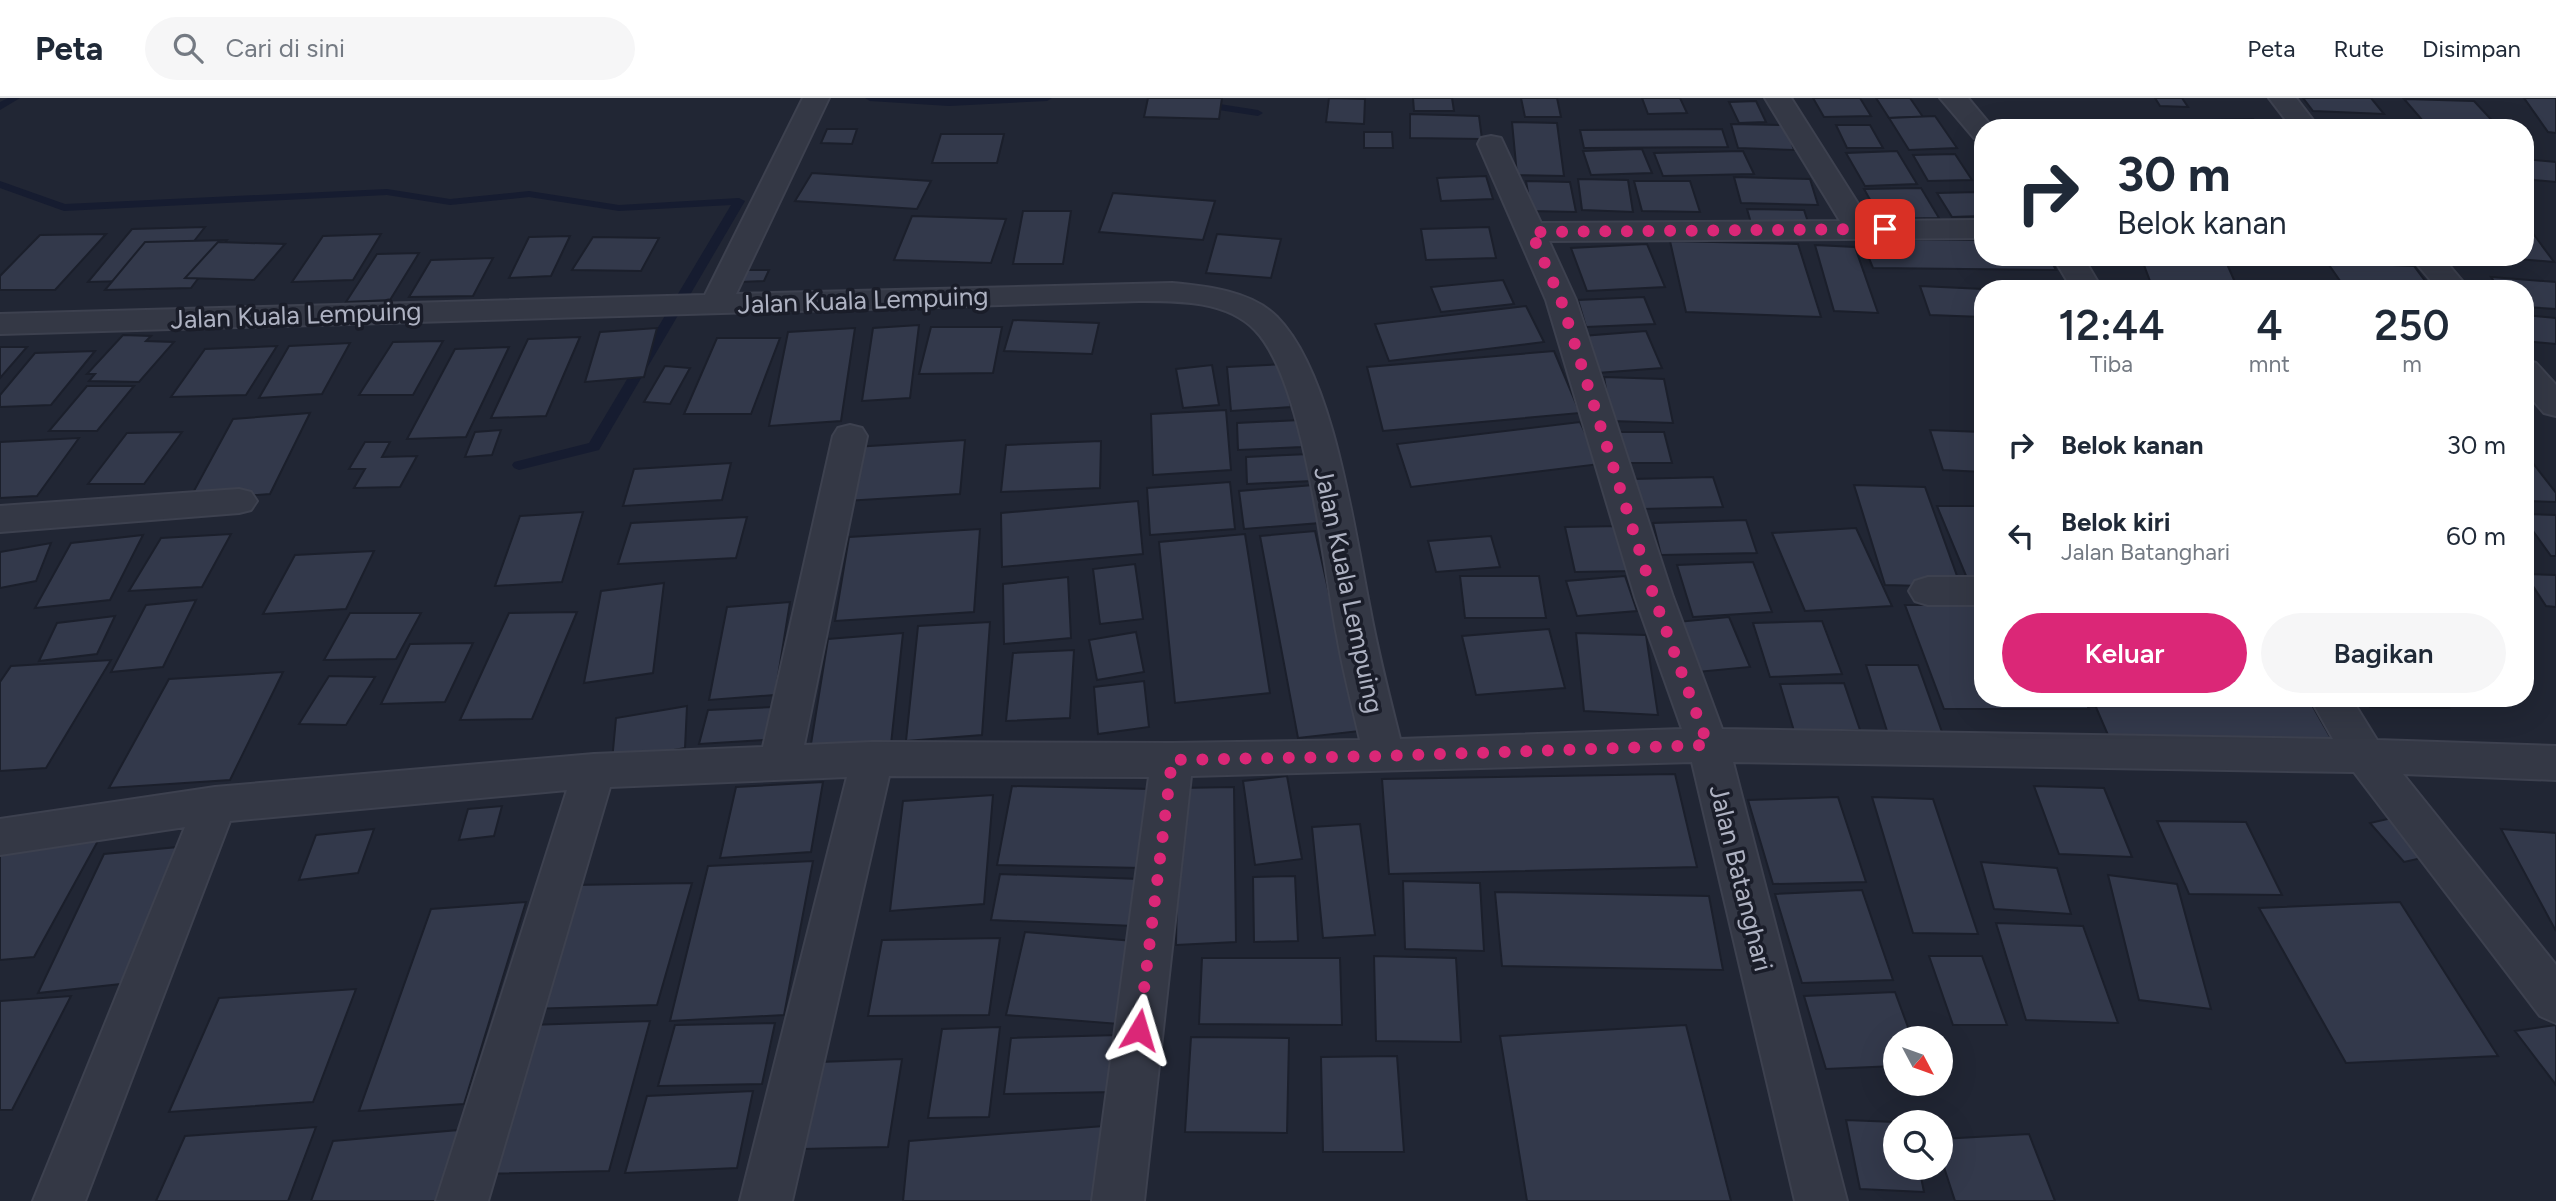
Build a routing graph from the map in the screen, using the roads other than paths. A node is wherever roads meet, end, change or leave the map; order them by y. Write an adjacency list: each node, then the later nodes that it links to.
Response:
1 (816, 98): 13 (street)
2 (1778, 98): 9 (street)
3 (1953, 98): 6 (street)
4 (2282, 98): 5 (street)
5 (2299, 119)
6 (1974, 120)
7 (1491, 144): 10 (street, Jalan Batanghari)
8 (1974, 229): 9 (street)
9 (1860, 230): 10 (street)
10 (1531, 232): 23 (street, Jalan Batanghari)
11 (2434, 266): 12 (street)
12 (2446, 280)
13 (706, 304): 14 (street, Jalan Kuala Lempuing); 24 (street, Jalan Kuala Lempuing)
14 (0, 324)
15 (2534, 380): 16 (street)
16 (2556, 405)
17 (850, 436): 29 (street)
18 (239, 501): 19 (street)
19 (0, 519)
20 (1928, 591): 21 (street)
21 (1974, 591)
22 (2335, 707): 25 (street)
23 (1708, 745): 24 (street); 25 (street); 38 (street, Jalan Batanghari)
24 (1384, 756): 27 (street)
25 (2365, 756): 28 (street); 33 (street)
26 (872, 759): 27 (street); 29 (street); 36 (street)
27 (1172, 760): 37 (street)
28 (2556, 763)
29 (780, 764): 30 (street)
30 (594, 771): 31 (street); 35 (street)
31 (215, 805): 32 (street); 34 (street)
32 (0, 837)
33 (2556, 1001)
34 (59, 1201)
35 (462, 1201)
36 (766, 1201)
37 (1118, 1201)
38 (1821, 1201)

